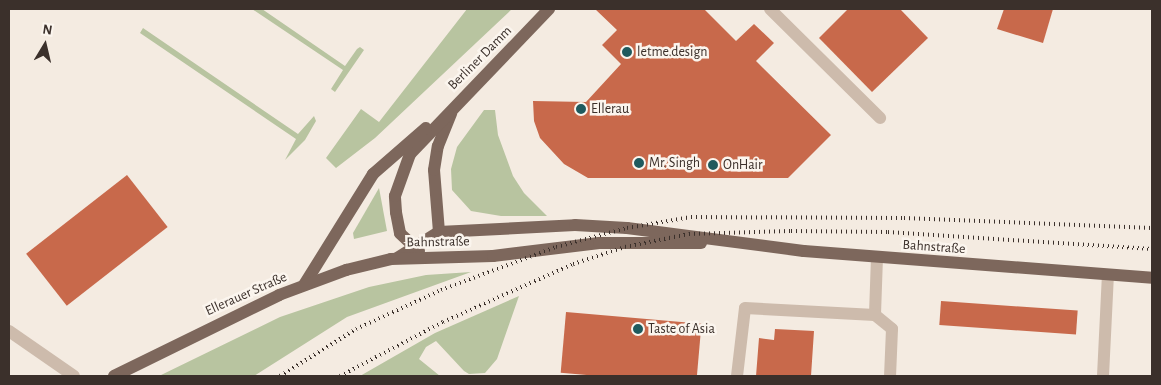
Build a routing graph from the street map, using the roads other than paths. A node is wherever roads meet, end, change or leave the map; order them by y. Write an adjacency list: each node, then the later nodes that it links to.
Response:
1 (549, 9): 3 (main road, Berliner Damm)
2 (770, 9): 4 (street)
3 (453, 106): 5 (main road, Berliner Damm); 7 (main road, Berliner Damm); 13 (main road)
4 (880, 118)
5 (439, 232): 6 (main road, Bahnstraße); 7 (main road, Bahnstraße)
6 (714, 242): 8 (main road, Bahnstraße); 9 (main road, Bahnstraße)
7 (412, 248): 8 (main road); 10 (main road, Bahnstraße)
8 (431, 257): 10 (main road, Bahnstraße)
9 (877, 257): 11 (main road, Bahnstraße); 14 (street)
10 (397, 258): 13 (main road, Ellerauer Straße)
11 (1108, 275): 12 (main road, Bahnstraße); 20 (street)
12 (1152, 278)
13 (304, 285): 17 (main road, Ellerauer Straße)
14 (875, 315): 18 (street); 19 (street)
15 (9, 331): 16 (street)
16 (74, 376)
17 (114, 376)
18 (737, 376)
19 (890, 376)
20 (1103, 376)

